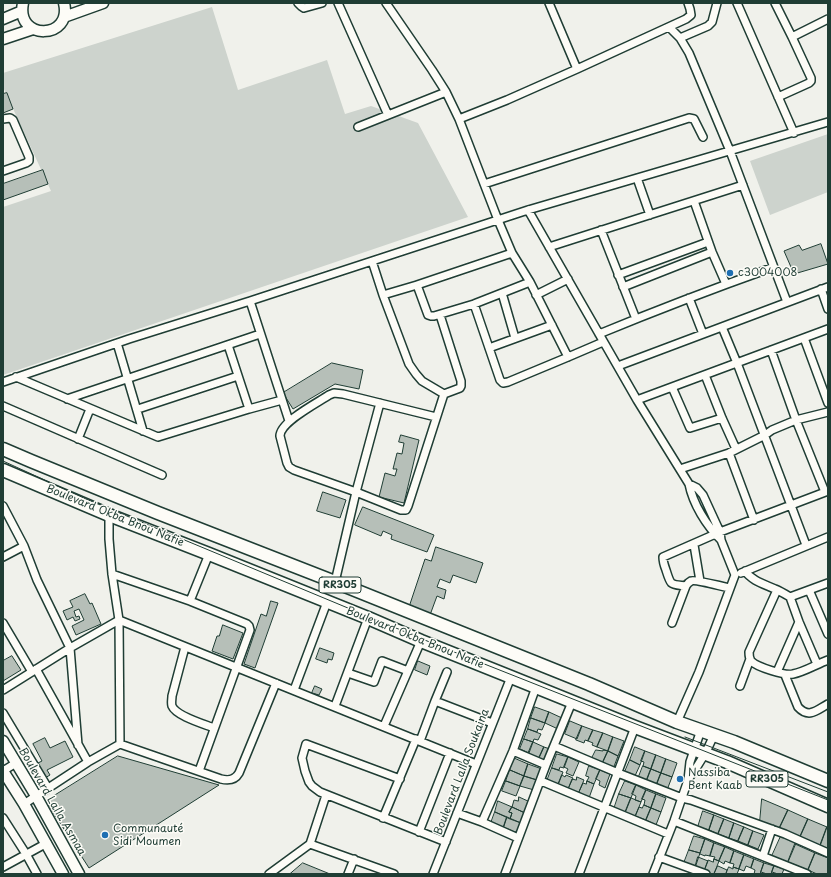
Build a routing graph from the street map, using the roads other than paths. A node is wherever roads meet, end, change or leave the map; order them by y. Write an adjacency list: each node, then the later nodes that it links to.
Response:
1 (64, 3): 13 (main road)
2 (103, 3): 13 (main road)
3 (298, 3): 4 (street)
4 (322, 3)
5 (338, 3): 24 (street)
6 (386, 3): 22 (street)
7 (549, 3): 21 (street)
8 (688, 3): 16 (street)
9 (717, 3): 19 (street)
10 (737, 3): 23 (street)
11 (775, 3): 18 (street)
12 (23, 7): 14 (main road); 17 (main road)
13 (64, 17): 17 (main road)
14 (3, 18)
15 (828, 19): 18 (street)
16 (669, 27): 19 (street); 21 (street)
17 (33, 29): 20 (main road)
18 (792, 37): 23 (street)
19 (680, 38): 31 (street)
20 (3, 40)
21 (577, 69): 26 (street)
22 (446, 92): 24 (street); 26 (street)
23 (778, 97): 29 (street)
24 (388, 115): 28 (street)
25 (3, 119): 32 (street)
26 (459, 119): 34 (street)
27 (828, 122): 29 (street)
28 (358, 127)
29 (794, 133): 31 (street)
30 (703, 137): 34 (street)
31 (730, 151): 33 (street); 35 (street)
32 (3, 171)
33 (637, 178): 37 (street); 38 (street)
34 (484, 184): 39 (street)
35 (743, 185): 36 (street); 46 (street)
36 (694, 201): 38 (street); 41 (street)
37 (528, 210): 39 (street); 42 (street)
38 (650, 215): 40 (street)
39 (498, 220): 44 (street); 45 (street)
40 (601, 230): 42 (street); 47 (street)
41 (708, 242): 43 (street); 47 (street)
42 (549, 247): 48 (street)
43 (712, 252): 50 (street); 52 (street)
44 (512, 253): 49 (street); 51 (street)
45 (372, 261): 56 (street); 59 (street)
46 (774, 267): 50 (street); 60 (street)
47 (618, 275): 52 (street)
48 (568, 279): 57 (street); 69 (street)
49 (530, 282): 55 (street); 57 (street)
50 (726, 284): 58 (street)
51 (417, 285): 56 (street); 63 (street)
52 (623, 287): 64 (street)
53 (828, 287): 54 (street)
54 (821, 289): 60 (street); 62 (street)
55 (502, 293): 61 (street); 71 (street)
56 (383, 295): 87 (street)
57 (536, 295): 65 (street)
58 (689, 298): 64 (street); 70 (street)
59 (250, 301): 68 (street); 74 (street)
60 (787, 302): 66 (street)
61 (474, 304): 63 (street); 76 (street)
62 (828, 309)
63 (440, 315): 87 (street)
64 (636, 319): 69 (street)
65 (552, 325): 71 (street); 78 (street)
66 (722, 327): 70 (street); 79 (street)
67 (828, 329): 72 (street)
68 (260, 334): 75 (street); 89 (street)
69 (599, 334): 73 (street)
70 (703, 334): 80 (street)
71 (515, 338): 76 (street)
72 (804, 338): 77 (street); 92 (street)
73 (603, 342): 78 (street); 80 (street)
74 (117, 343): 83 (street); 84 (street)
75 (228, 345): 82 (street); 84 (street)
76 (488, 348): 78 (street)
77 (771, 350): 79 (street); 100 (street)
78 (568, 357)
79 (737, 363): 81 (street); 103 (street)
80 (618, 366): 90 (street)
81 (705, 375): 86 (street); 99 (street)
82 (238, 376): 95 (street); 96 (street)
83 (16, 377): 85 (street); 88 (street)
84 (128, 379): 88 (street); 95 (street)
85 (3, 382)
86 (672, 387): 90 (street); 99 (street)
87 (444, 394): 98 (street)
88 (67, 399): 94 (street)
89 (282, 400): 96 (street); 101 (street)
90 (636, 400): 107 (street)
91 (380, 403): 98 (street); 101 (street); 110 (street)
92 (828, 403)
93 (3, 406): 104 (street)
94 (90, 409): 102 (street); 104 (street)
95 (138, 409): 102 (street)
96 (249, 409): 102 (street)
97 (828, 412): 100 (street)
98 (436, 417): 110 (street)
99 (722, 418): 106 (street)
100 (796, 420): 103 (street); 111 (street)
101 (289, 421): 110 (street)
102 (143, 431)
103 (765, 435): 106 (street); 113 (street)
104 (78, 439): 109 (street)
105 (3, 449): 127 (main road, Boulevard Okba Bnou Nafie / RR305)
106 (732, 451): 107 (street); 115 (street)
107 (680, 469): 116 (street)
108 (3, 470): 114 (main road, Boulevard Okba Bnou Nafie / RR305)
109 (162, 475)
110 (356, 492): 127 (street)
111 (827, 492): 113 (street)
112 (3, 506): 120 (street)
113 (791, 506): 115 (street); 119 (street)
114 (109, 515): 121 (main road, Boulevard Okba Bnou Nafie / RR305); 124 (street)
115 (754, 520): 116 (street)
116 (718, 533): 118 (street); 125 (street)
117 (828, 537): 119 (street)
118 (694, 545): 126 (street); 129 (street)
119 (806, 545): 123 (street)
120 (24, 546): 122 (street); 144 (street)
121 (209, 554): 134 (street); 135 (main road, Boulevard Okba Bnou Nafie / RR305)
122 (3, 557)
123 (745, 571): 125 (street); 131 (street)
124 (112, 574): 134 (street); 137 (street)
125 (735, 576): 130 (street)
126 (700, 581): 129 (street); 130 (street)
127 (335, 582): 166 (main road, Boulevard Okba Bnou Nafie / RR305)
128 (828, 583): 132 (street)
129 (686, 586): 140 (street)
130 (730, 588): 166 (street)
131 (777, 590): 133 (street); 145 (street)
132 (809, 590): 133 (street); 141 (street)
133 (790, 597): 138 (street)
134 (190, 601): 148 (street)
135 (327, 602): 136 (main road, Boulevard Okba Bnou Nafie / RR305); 160 (street)
136 (368, 618): 142 (main road, Boulevard Okba Bnou Nafie / RR305); 153 (street)
137 (118, 620): 143 (street); 144 (street); 175 (street)
138 (799, 622): 147 (street); 152 (street)
139 (3, 623): 149 (street)
140 (672, 623)
141 (828, 634)
142 (421, 641): 150 (street); 155 (main road, Boulevard Okba Bnou Nafie / RR305)
143 (186, 647): 148 (street); 170 (street)
144 (70, 648): 149 (street); 176 (street)
145 (750, 659): 152 (street); 157 (street)
146 (828, 660): 147 (street)
147 (817, 664): 154 (street)
148 (236, 667): 156 (street); 170 (street)
149 (34, 670): 159 (street); 176 (street)
150 (408, 671): 153 (street); 168 (street)
151 (446, 672): 161 (street)
152 (777, 672): 154 (street)
153 (348, 673): 164 (street)
154 (785, 675): 163 (street)
155 (511, 677): 158 (main road, Boulevard Okba Bnou Nafie / RR305); 167 (street, Boulevard Lalla Soukaina)
156 (276, 683): 160 (street); 186 (street)
157 (740, 686)
158 (536, 687): 162 (main road, Boulevard Okba Bnou Nafie / RR305); 178 (street)
159 (3, 690)
160 (294, 690): 164 (street)
161 (435, 701): 167 (street); 173 (street)
162 (572, 702): 169 (main road, Boulevard Okba Bnou Nafie / RR305); 177 (street)
163 (828, 704)
164 (335, 706): 168 (street)
165 (3, 713): 192 (street)
166 (677, 722): 171 (main road, Boulevard Okba Bnou Nafie / RR305)
167 (492, 723): 183 (street, Boulevard Lalla Soukaina)
168 (384, 726): 173 (street)
169 (635, 727): 179 (main road, Boulevard Okba Bnou Nafie / RR305); 187 (street)
170 (214, 728): 186 (street)
171 (701, 730): 172 (main road, Boulevard Okba Bnou Nafie / RR305); 179 (street)
172 (714, 735): 179 (street); 191 (main road, Boulevard Okba Bnou Nafie / RR305)
173 (418, 740): 180 (street); 188 (street)
174 (3, 741): 182 (main road, Boulevard Lalla Asmaa)
175 (120, 744): 181 (street); 186 (street)
176 (78, 745): 181 (street)
177 (554, 746): 184 (street); 187 (street)
178 (513, 750): 184 (street); 203 (street)
179 (700, 752): 189 (street); 189 (street); 197 (main road, Boulevard Okba Bnou Nafie / RR305)
180 (450, 753): 183 (street); 205 (street)
181 (88, 762): 192 (street)
182 (16, 763): 185 (street); 194 (main road, Boulevard Lalla Asmaa)
183 (476, 764): 199 (street, Boulevard Lalla Soukaina)
184 (546, 765): 190 (street)
185 (3, 771): 196 (main road)
186 (199, 771)
187 (618, 773): 195 (street); 198 (street)
188 (400, 779): 193 (street); 201 (street)
189 (688, 780): 195 (street)
190 (541, 781): 198 (street); 207 (street)
191 (828, 781)
192 (48, 788): 194 (street)
193 (326, 795): 201 (street); 210 (street)
194 (36, 796): 196 (street); 220 (main road, Boulevard Lalla Asmaa)
195 (682, 798): 202 (street); 204 (street)
196 (24, 804): 209 (main road)
197 (828, 806)
198 (604, 808): 206 (street); 225 (street)
199 (457, 814): 203 (street); 208 (street, Boulevard Lalla Soukaina)
200 (3, 818): 212 (street)
201 (383, 818): 205 (street)
202 (674, 821): 206 (street); 213 (street)
203 (482, 822): 207 (street)
204 (772, 829): 211 (street); 213 (street)
205 (419, 832): 208 (street)
206 (668, 834): 214 (street)
207 (518, 838): 224 (street)
208 (446, 842): 223 (street, Boulevard Lalla Soukaina)
209 (47, 843): 212 (street); 219 (main road)
210 (310, 844): 215 (street); 221 (street)
211 (828, 853)
212 (26, 854): 216 (street); 218 (street)
213 (763, 856): 228 (street)
214 (659, 857): 226 (street); 227 (street)
215 (354, 859): 217 (street); 222 (street)
216 (3, 867)
217 (391, 873)
218 (37, 874)
219 (64, 874)
220 (79, 874)
221 (269, 874)
222 (348, 874)
223 (433, 874)
224 (505, 874)
225 (579, 874)
226 (653, 874)
227 (706, 874)
228 (808, 874)

